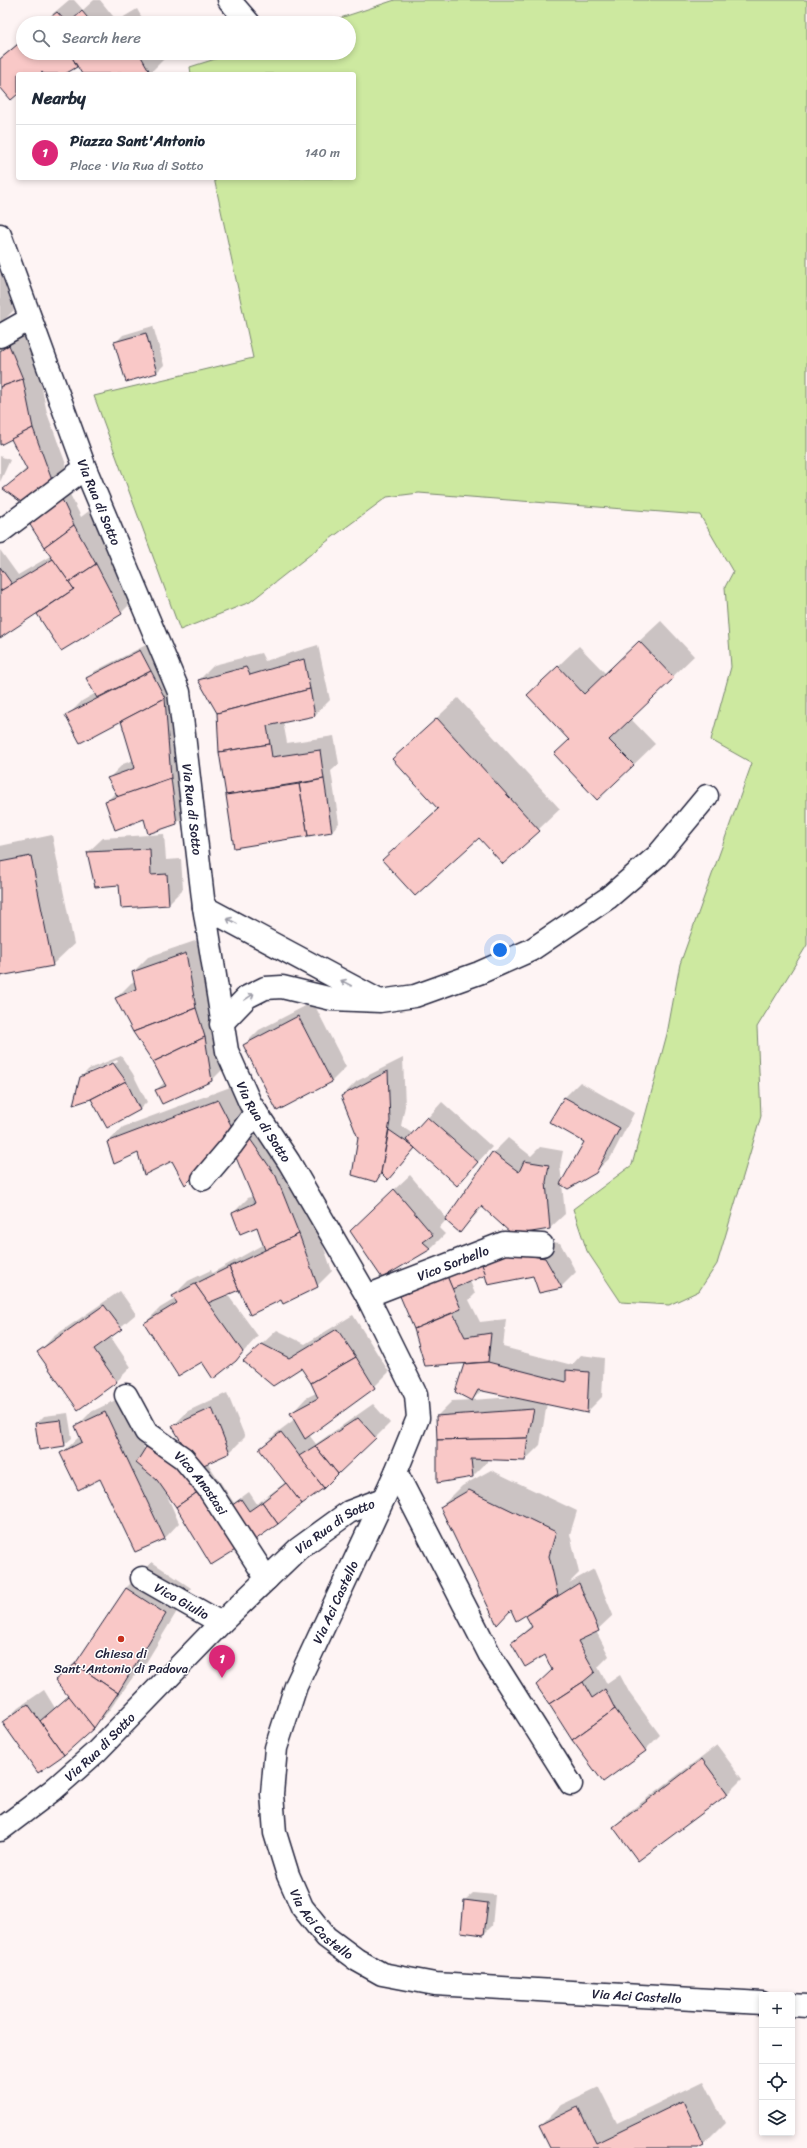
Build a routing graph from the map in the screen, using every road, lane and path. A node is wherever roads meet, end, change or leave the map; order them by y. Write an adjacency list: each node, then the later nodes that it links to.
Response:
1 (229, 0): 2 (street)
2 (243, 16)
3 (0, 235): 4 (street, Via Rua di Sotto)
4 (30, 319): 5 (street); 6 (street, Via Rua di Sotto)
5 (0, 336)
6 (85, 468): 7 (street); 9 (street, Via Rua di Sotto)
7 (0, 532)
8 (707, 796): 10 (street)
9 (204, 908): 10 (street, one-way to 9); 11 (street, Via Rua di Sotto)
10 (380, 1001): 11 (street, one-way to 10)
11 (221, 1024): 12 (street, Via Rua di Sotto)
12 (256, 1112): 13 (street); 15 (street, Via Rua di Sotto)
13 (203, 1179)
14 (542, 1245): 15 (street, Vico Sorbello)
15 (367, 1296): 17 (street, Via Rua di Sotto)
16 (126, 1395): 20 (street, Vico Anastasi)
17 (396, 1472): 18 (street, Via Rua di Sotto); 22 (street)
18 (383, 1499): 20 (street, Via Rua di Sotto); 24 (street, Via Aci Castello)
19 (142, 1578): 21 (street, Vico Giulio)
20 (267, 1579): 21 (street, Via Rua di Sotto)
21 (221, 1623): 23 (street, Via Rua di Sotto)
22 (570, 1784)
23 (0, 1830)
24 (759, 2003)
25 (795, 2005): 26 (street)
26 (807, 2006)

